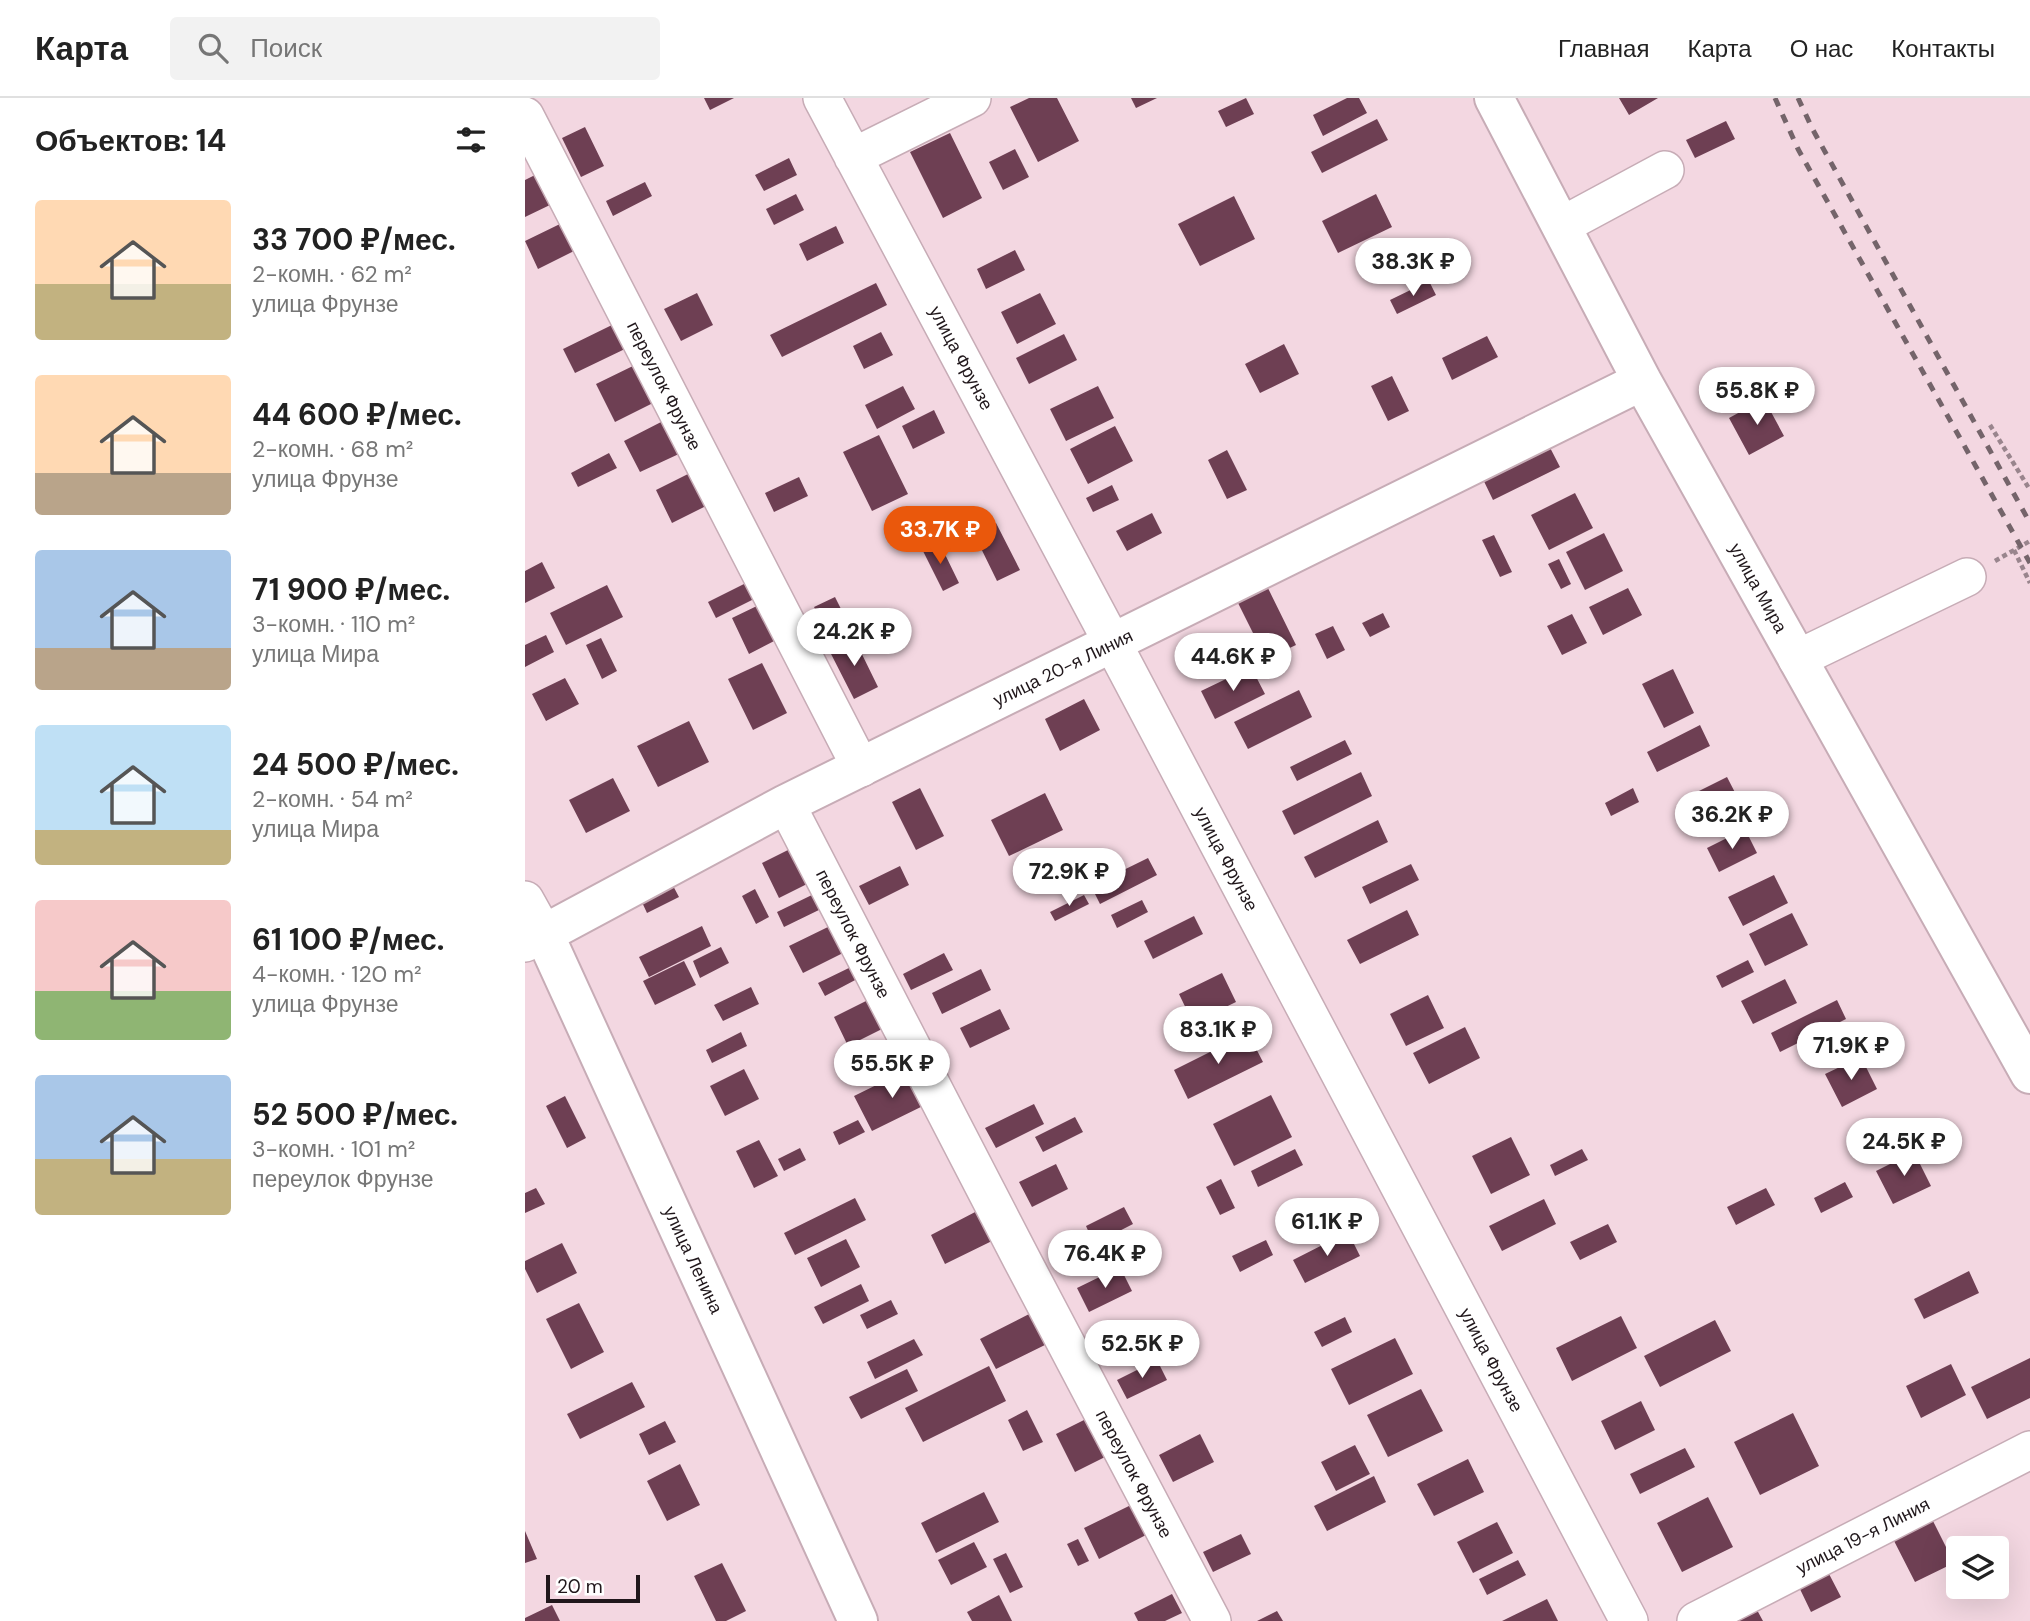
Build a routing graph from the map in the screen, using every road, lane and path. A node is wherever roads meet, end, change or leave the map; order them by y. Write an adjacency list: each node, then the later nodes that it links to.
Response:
1 (822, 98): 5 (street, улица Фрунзе)
2 (972, 98): 5 (street)
3 (1494, 98): 7 (main road, улица Мира)
4 (525, 116): 17 (street, переулок Фрунзе)
5 (853, 157): 15 (street, улица Фрунзе)
6 (1665, 170): 7 (street)
7 (1561, 226): 8 (main road, улица Мира)
8 (1642, 381): 15 (main road, улица 20-я Линия); 16 (main road, улица Мира)
9 (1990, 425): 10 (path)
10 (2030, 490)
11 (2030, 541): 12 (path)
12 (2014, 550): 13 (path); 14 (path)
13 (1979, 570): 16 (street)
14 (2030, 583)
15 (1113, 644): 17 (main road, улица 20-я Линия); 25 (street, улица Фрунзе)
16 (1797, 659): 21 (main road, улица Мира)
17 (861, 768): 18 (main road, улица 20-я Линия)
18 (786, 804): 20 (main road, улица 20-я Линия); 24 (street, переулок Фрунзе)
19 (525, 900): 20 (street, улица Ленина)
20 (535, 938): 23 (main road, улица Ленина)
21 (2030, 1074)
22 (2030, 1450): 26 (street, улица 19-я Линия)
23 (858, 1621)
24 (1212, 1621)
25 (1629, 1621)
26 (1696, 1621)

